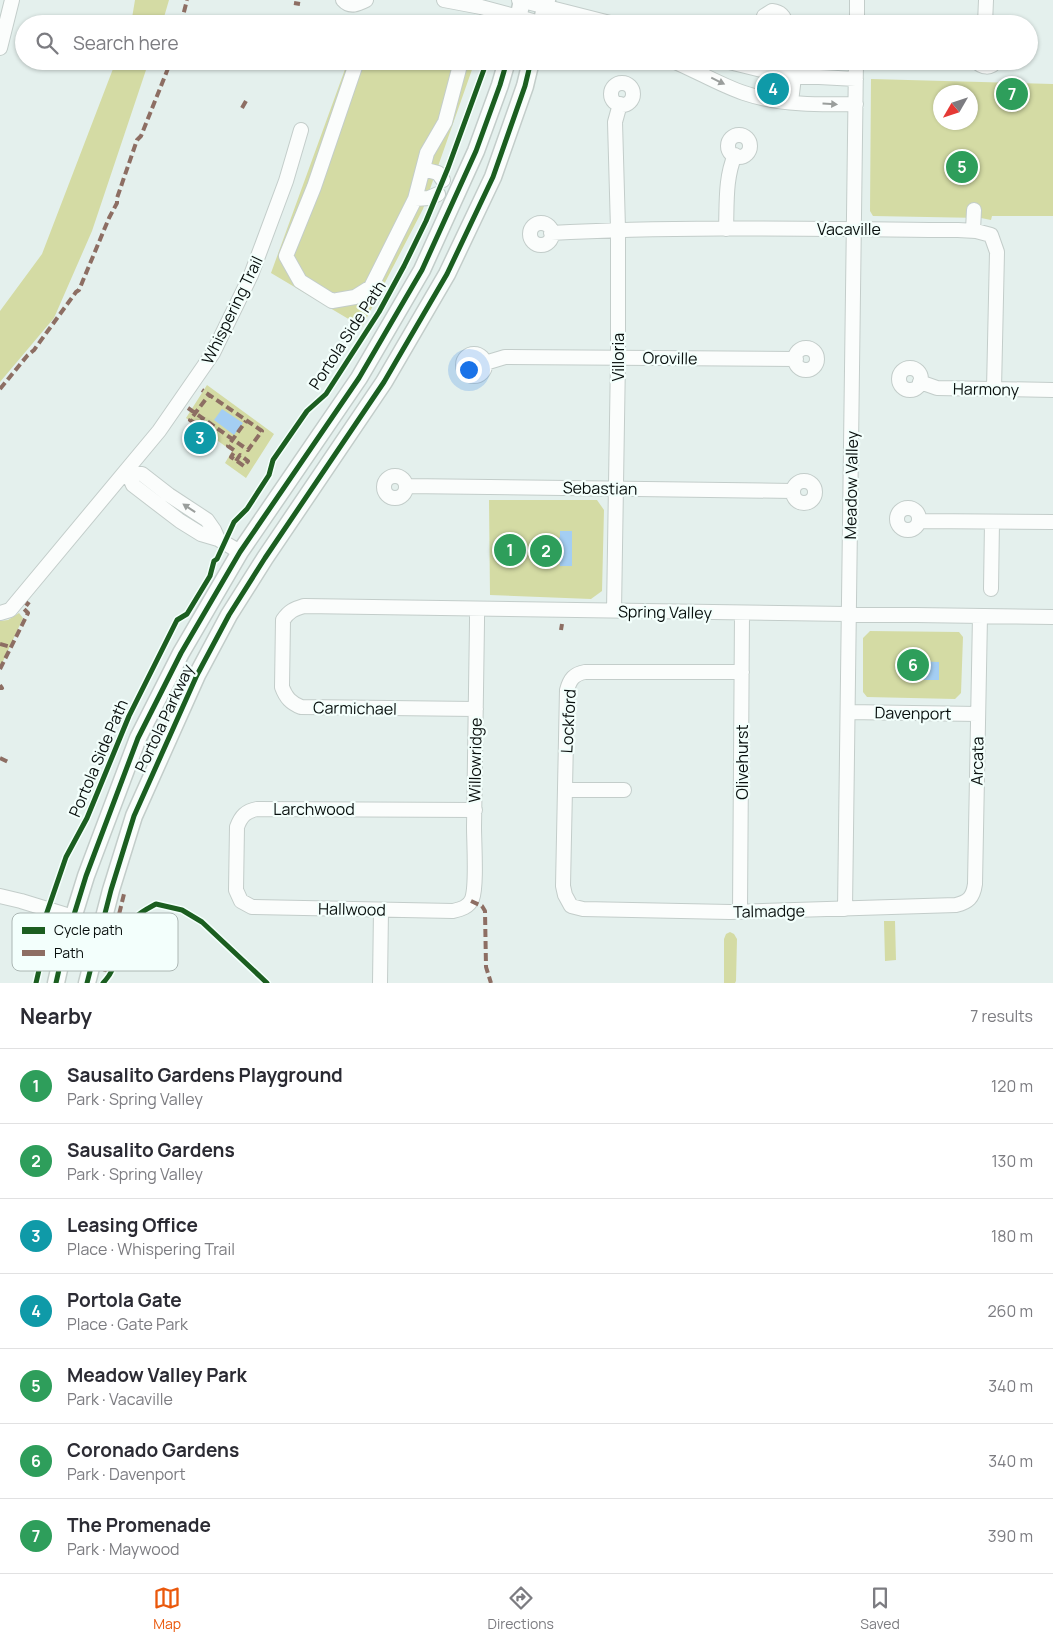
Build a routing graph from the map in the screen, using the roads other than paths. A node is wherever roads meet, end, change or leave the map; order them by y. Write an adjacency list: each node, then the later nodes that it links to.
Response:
1 (12, 0): 13 (street)
2 (343, 0): 3 (street)
3 (366, 0)
4 (444, 0): 8 (street)
5 (857, 0): 11 (street)
6 (986, 0): 12 (street)
7 (777, 6): 10 (street)
8 (520, 8): 9 (street)
9 (544, 15)
10 (765, 15)
11 (857, 15)
12 (986, 15)
13 (0, 48)
14 (354, 70): 31 (street)
15 (460, 70): 28 (street)
16 (504, 70): 51 (main road, Portola Parkway)
17 (529, 70): 58 (main road, Portola Parkway)
18 (693, 70): 23 (street, one-way to 23)
19 (759, 70): 21 (street)
20 (856, 70): 22 (street, Meadow Valley)
21 (794, 76): 22 (street); 23 (street)
22 (856, 79): 25 (street, Meadow Valley)
23 (791, 102): 25 (street, one-way to 25)
24 (620, 104): 34 (street, Villoria)
25 (856, 104): 35 (street, Meadow Valley)
26 (301, 130): 44 (street, Whispering Trail)
27 (735, 156): 33 (street)
28 (423, 170): 29 (street); 31 (street)
29 (443, 180)
30 (438, 194): 31 (street)
31 (415, 199)
32 (974, 210): 36 (street)
33 (726, 229): 34 (street, Vacaville); 35 (street, Vacaville)
34 (618, 230): 37 (street, Vacaville); 38 (street, Villoria)
35 (854, 230): 36 (street, Vacaville); 57 (street, Meadow Valley)
36 (973, 230): 42 (street, Vacaville)
37 (551, 233)
38 (618, 358): 39 (street, Oroville); 40 (street, Oroville); 46 (street, Villoria)
39 (796, 359)
40 (485, 363)
41 (920, 382): 42 (street, Harmony)
42 (994, 389): 43 (street, Harmony)
43 (1053, 390)
44 (127, 471): 51 (street); 55 (street, Whispering Trail)
45 (406, 486): 46 (street, Sebastian)
46 (617, 489): 47 (street, Sebastian); 54 (street, Villoria)
47 (793, 491)
48 (919, 521): 49 (street)
49 (992, 522): 50 (street); 52 (street)
50 (1053, 522)
51 (240, 552): 58 (main road); 78 (main road, Portola Parkway)
52 (991, 589)
53 (477, 609): 54 (street, Spring Valley); 61 (street, Spring Valley); 63 (street, Willowridge)
54 (614, 611): 56 (street, Spring Valley)
55 (0, 613)
56 (742, 613): 57 (street, Spring Valley); 62 (street, Olivehurst)
57 (849, 614): 59 (street, Spring Valley); 64 (street, Meadow Valley)
58 (229, 615): 79 (main road, Portola Parkway)
59 (980, 616): 60 (street, Spring Valley); 65 (street, Arcata)
60 (1053, 618)
61 (284, 620): 63 (street, Carmichael)
62 (742, 672): 66 (street, Lockford); 76 (street, Olivehurst)
63 (476, 709): 68 (street, Willowridge)
64 (848, 712): 65 (street, Davenport); 74 (street, Meadow Valley)
65 (978, 714): 71 (street, Arcata)
66 (565, 790): 67 (street); 72 (street, Lockford)
67 (624, 790)
68 (474, 810): 70 (street, Larchwood); 73 (street, Willowridge)
69 (0, 896): 77 (street)
70 (241, 901): 75 (street, Hallwood)
71 (967, 903): 74 (street, Talmadge)
72 (571, 906): 76 (street, Talmadge)
73 (464, 908): 75 (street, Hallwood)
74 (845, 909): 76 (street, Talmadge)
75 (381, 910): 80 (street)
76 (740, 912)
77 (59, 913)
78 (74, 913)
79 (104, 913)
80 (380, 983)

